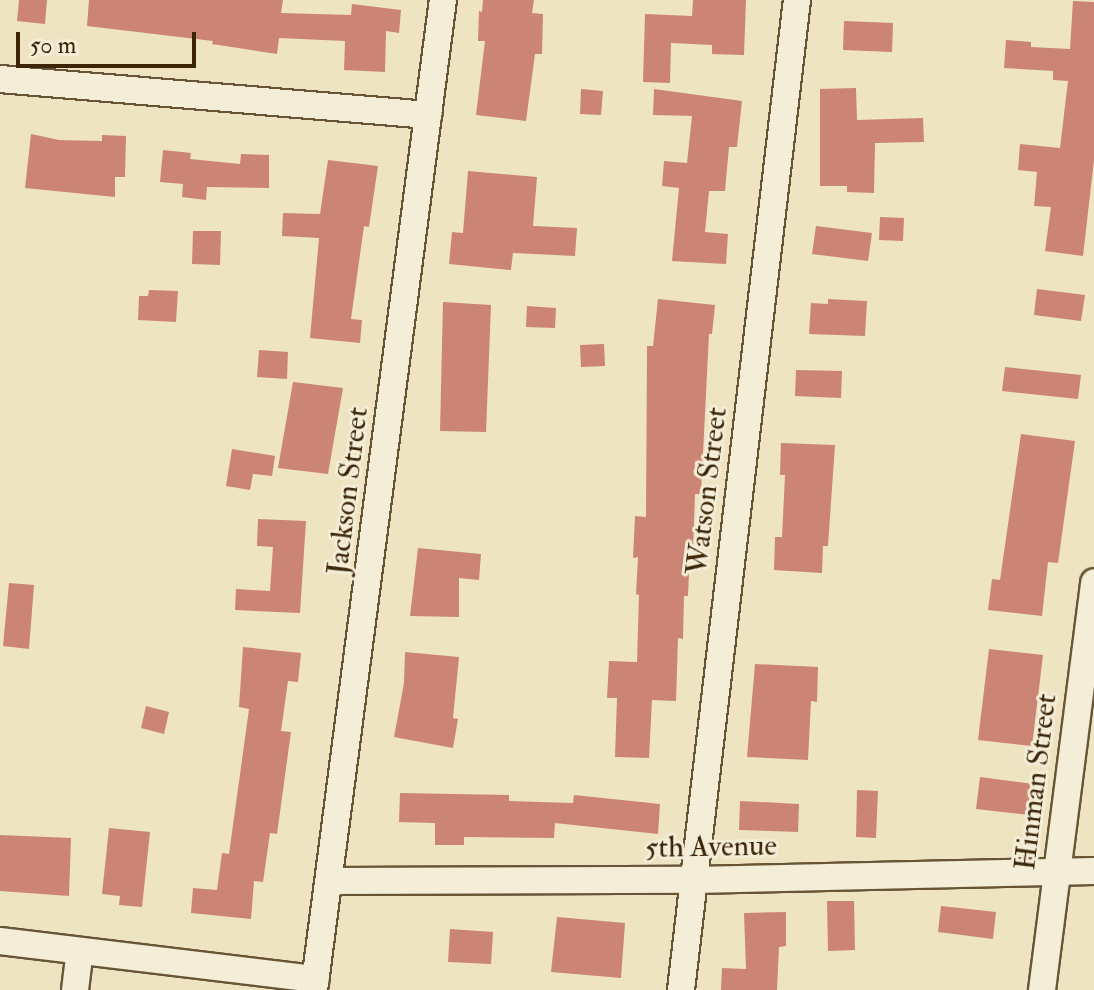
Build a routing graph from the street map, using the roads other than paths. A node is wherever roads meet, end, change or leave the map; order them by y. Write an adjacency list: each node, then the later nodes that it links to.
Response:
1 (443, 0): 4 (street, Jackson Street)
2 (797, 0): 8 (street, Watson Street)
3 (0, 79): 4 (street)
4 (428, 115): 9 (street, Jackson Street)
5 (1094, 582): 7 (street, Hinman Street)
6 (1094, 871): 7 (street, 5th Avenue)
7 (1057, 872): 8 (street, 5th Avenue); 15 (street, Hinman Street)
8 (695, 880): 9 (street, 5th Avenue); 14 (street, Watson Street)
9 (330, 881): 12 (street, Jackson Street)
10 (0, 941): 11 (street)
11 (80, 951): 12 (street); 13 (street)
12 (315, 984)
13 (75, 990)
14 (681, 990)
15 (1042, 990)

